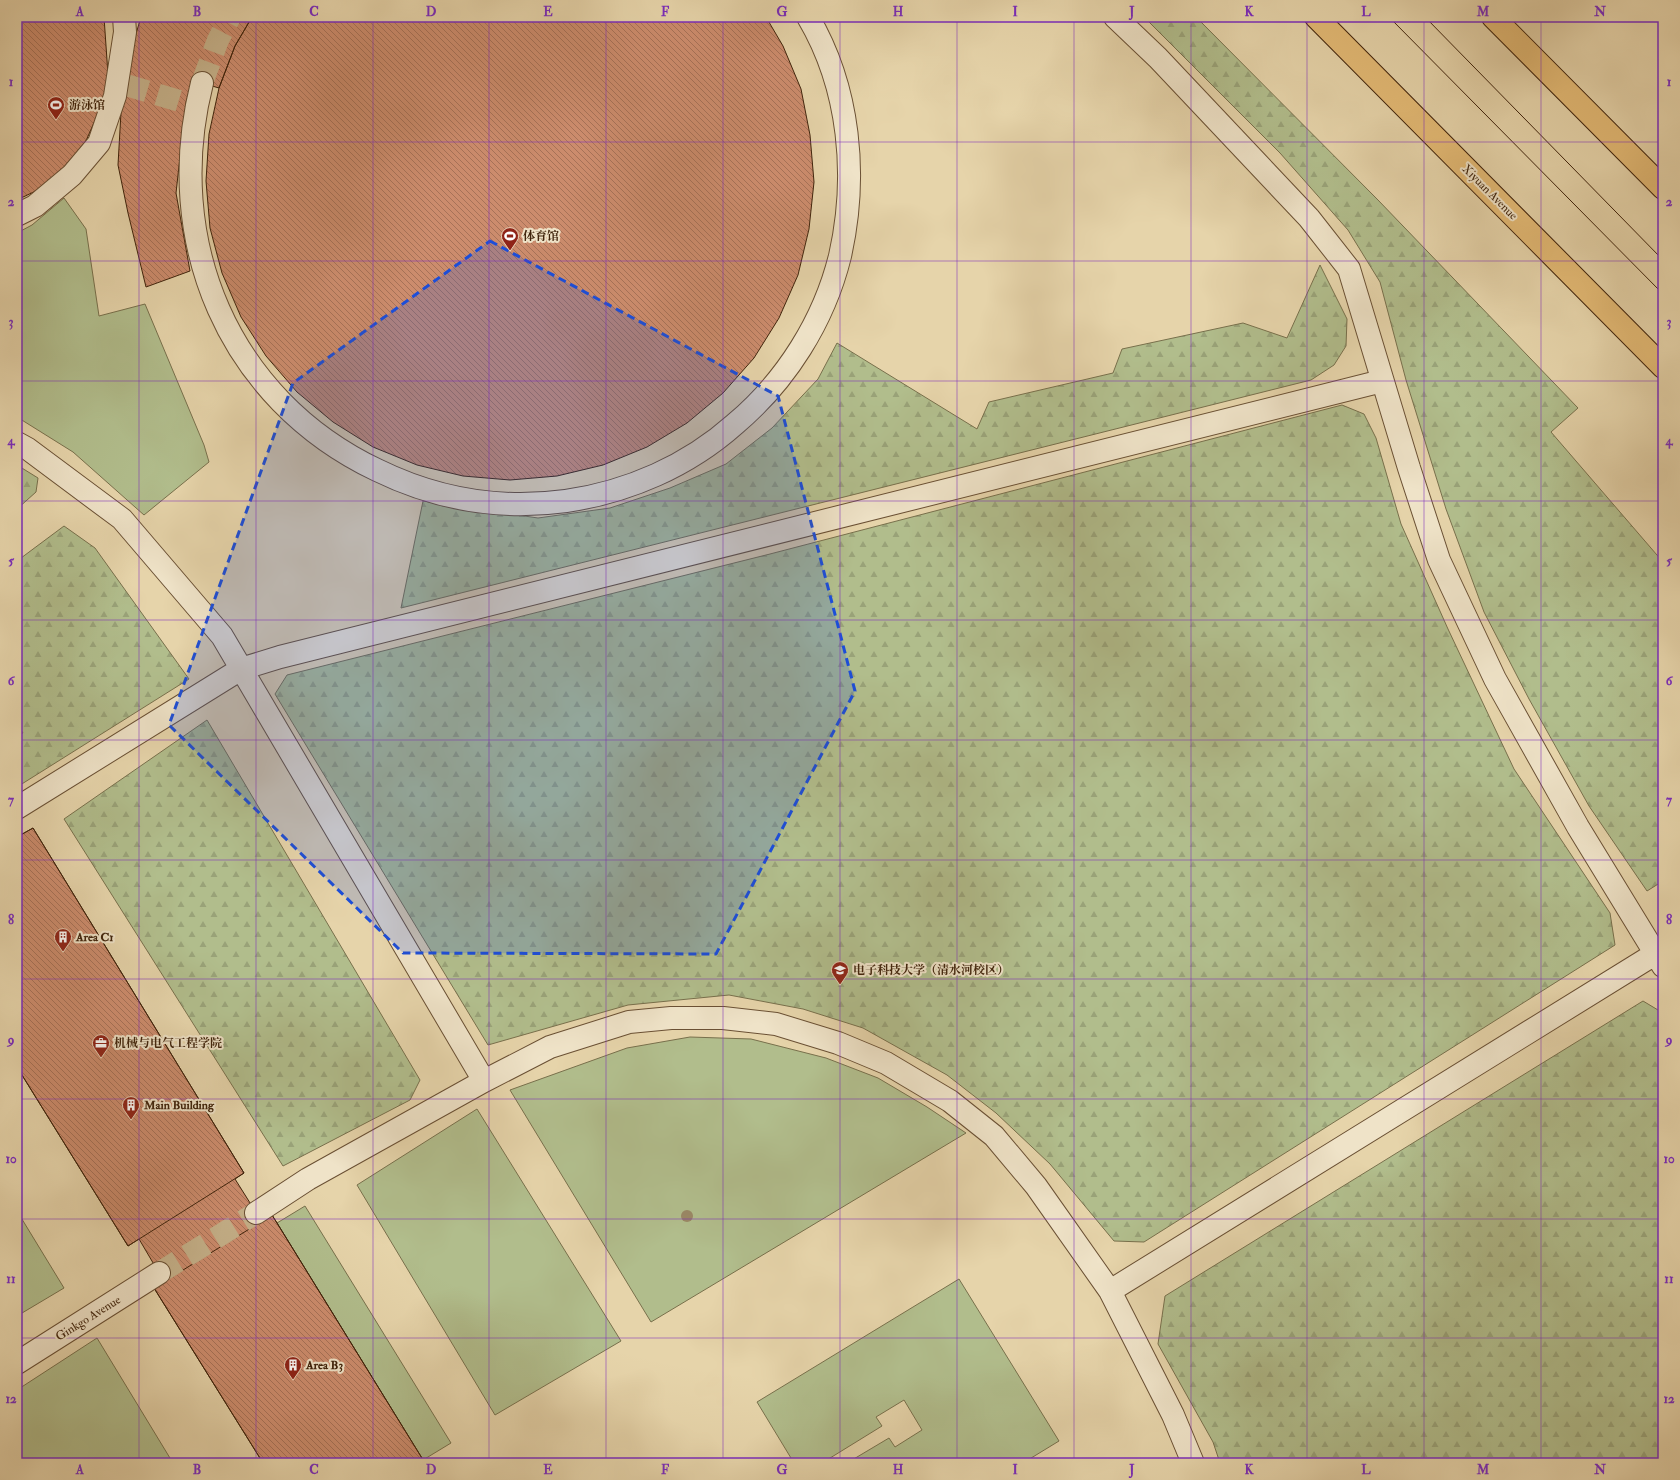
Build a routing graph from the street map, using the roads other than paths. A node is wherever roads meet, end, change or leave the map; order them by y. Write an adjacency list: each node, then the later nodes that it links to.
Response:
1 (124, 17): 8 (street)
2 (808, 17): 6 (street)
3 (1115, 17): 10 (street)
4 (1316, 17): 9 (main road, Xiyuan Avenue)
5 (1493, 17): 7 (main road)
6 (202, 84)
7 (1663, 188)
8 (17, 215)
9 (1663, 367)
10 (1382, 381): 12 (street); 14 (street)
11 (17, 444): 12 (street)
12 (241, 669): 13 (street); 15 (street)
13 (17, 808)
14 (1660, 956): 18 (street)
15 (484, 1081): 16 (street); 18 (street)
16 (256, 1213)
17 (159, 1273): 19 (street, Ginkgo Avenue)
18 (1110, 1291): 20 (street)
19 (17, 1363)
20 (1193, 1463)

